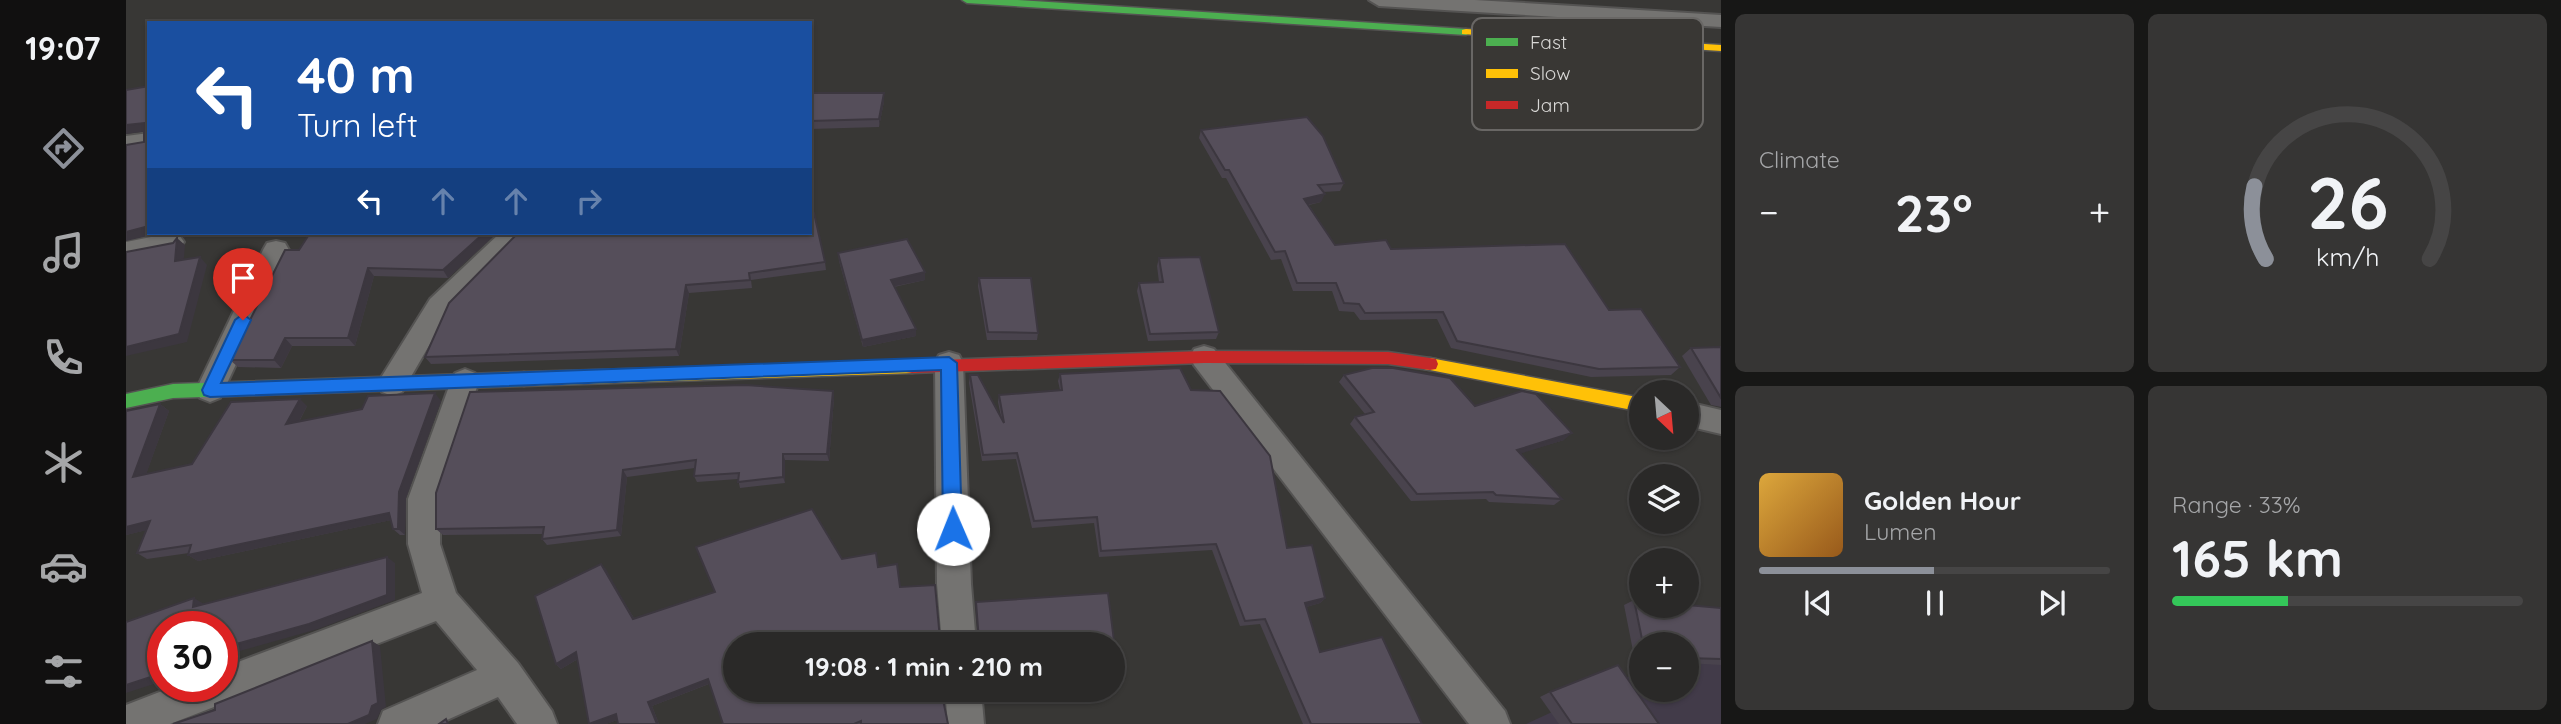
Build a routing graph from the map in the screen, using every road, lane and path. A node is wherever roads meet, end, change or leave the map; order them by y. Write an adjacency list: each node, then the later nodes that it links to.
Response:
1 (967, 0): 6 (street)
2 (1379, 0): 3 (street)
3 (1672, 18)
4 (1703, 20): 5 (street)
5 (1721, 21)
6 (1472, 32)
7 (1703, 47): 8 (street)
8 (1721, 48)
9 (147, 140): 10 (street)
10 (126, 144)
11 (513, 235): 18 (street)
12 (171, 242): 14 (street)
13 (276, 250): 19 (street)
14 (126, 251)
15 (1204, 356): 16 (street); 21 (street); 34 (street)
16 (949, 363): 17 (street); 25 (street)
17 (465, 381): 18 (street); 24 (street)
18 (392, 384): 19 (street)
19 (210, 390): 20 (street)
20 (126, 401)
21 (1629, 402)
22 (1699, 417): 23 (street)
23 (1721, 422)
24 (442, 602): 26 (street); 27 (street)
25 (958, 632)
26 (505, 676): 31 (street); 32 (street)
27 (238, 680)
28 (180, 702): 30 (street)
29 (964, 702): 33 (street)
30 (126, 723)
31 (396, 724)
32 (539, 724)
33 (966, 724)
34 (1492, 724)

